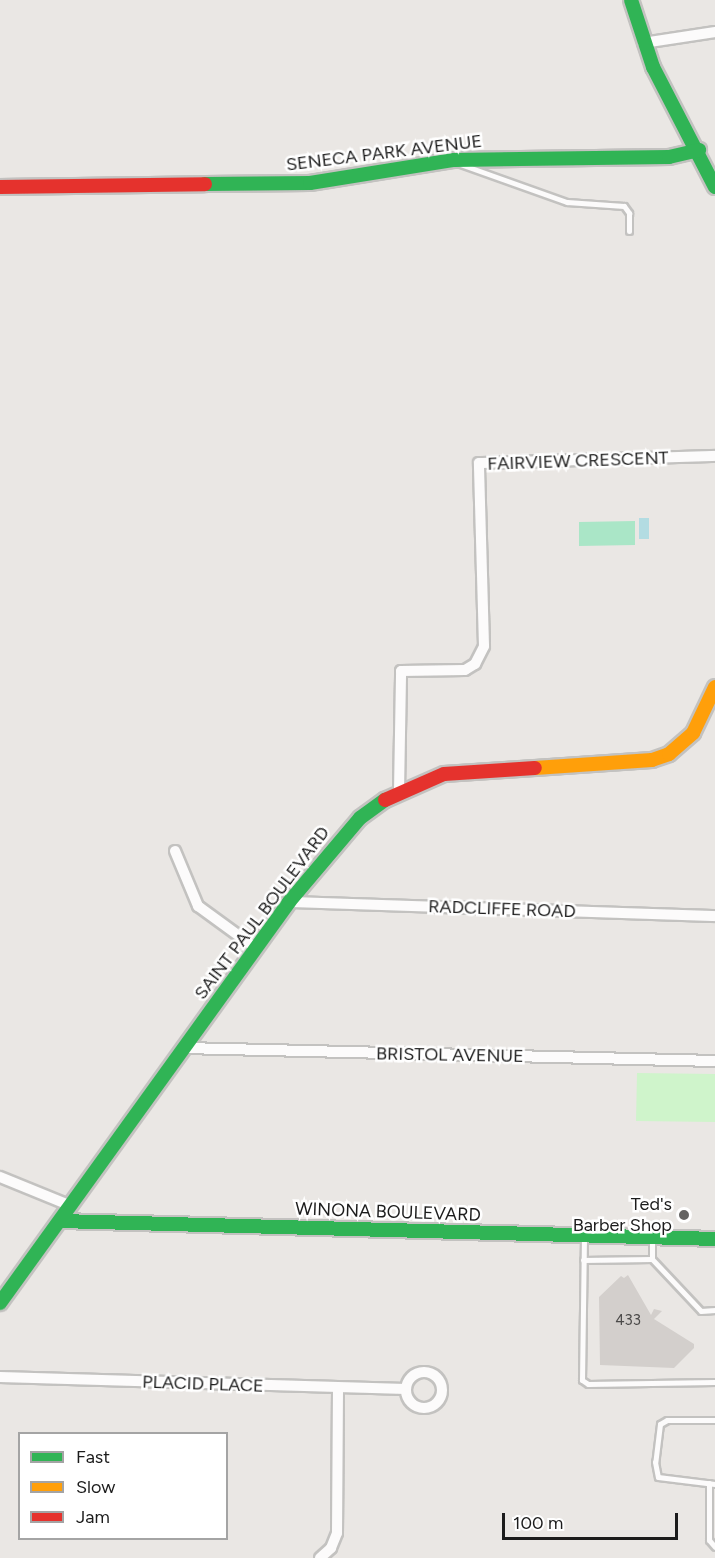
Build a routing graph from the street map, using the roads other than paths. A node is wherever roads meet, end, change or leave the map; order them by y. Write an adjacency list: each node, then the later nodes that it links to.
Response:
1 (631, 0): 3 (street)
2 (715, 32): 3 (street)
3 (643, 43): 4 (street)
4 (699, 150): 5 (street, SENECA PARK AVENUE); 7 (street)
5 (454, 160): 6 (street, SENECA PARK AVENUE); 8 (lane)
6 (0, 187)
7 (715, 187)
8 (629, 231)
9 (715, 456): 11 (street, FAIRVIEW CRESCENT)
10 (715, 687): 11 (street, SAINT PAUL BOULEVARD)
11 (399, 791): 13 (street, SAINT PAUL BOULEVARD)
12 (174, 851): 15 (street)
13 (289, 902): 14 (street, RADCLIFFE ROAD); 15 (street, SAINT PAUL BOULEVARD)
14 (715, 916)
15 (257, 949): 16 (street, SAINT PAUL BOULEVARD)
16 (184, 1048): 17 (street, BRISTOL AVENUE); 19 (street, SAINT PAUL BOULEVARD)
17 (715, 1061)
18 (0, 1177): 19 (street)
19 (72, 1206): 20 (street, SAINT PAUL BOULEVARD)
20 (60, 1221): 21 (street, WINONA BOULEVARD); 26 (street, SAINT PAUL BOULEVARD)
21 (584, 1236): 22 (street, WINONA BOULEVARD); 25 (lane)
22 (651, 1238): 23 (street, WINONA BOULEVARD); 24 (lane)
23 (715, 1239)
24 (652, 1259): 25 (lane); 27 (lane)
25 (583, 1260): 29 (lane)
26 (0, 1303)
27 (715, 1310)
28 (0, 1377): 30 (street, PLACID PLACE)
29 (715, 1382)
30 (338, 1388): 31 (street, PLACID PLACE); 35 (street)
31 (406, 1389)
32 (715, 1420): 33 (lane)
33 (712, 1483): 34 (lane)
34 (715, 1547)
35 (320, 1558)

